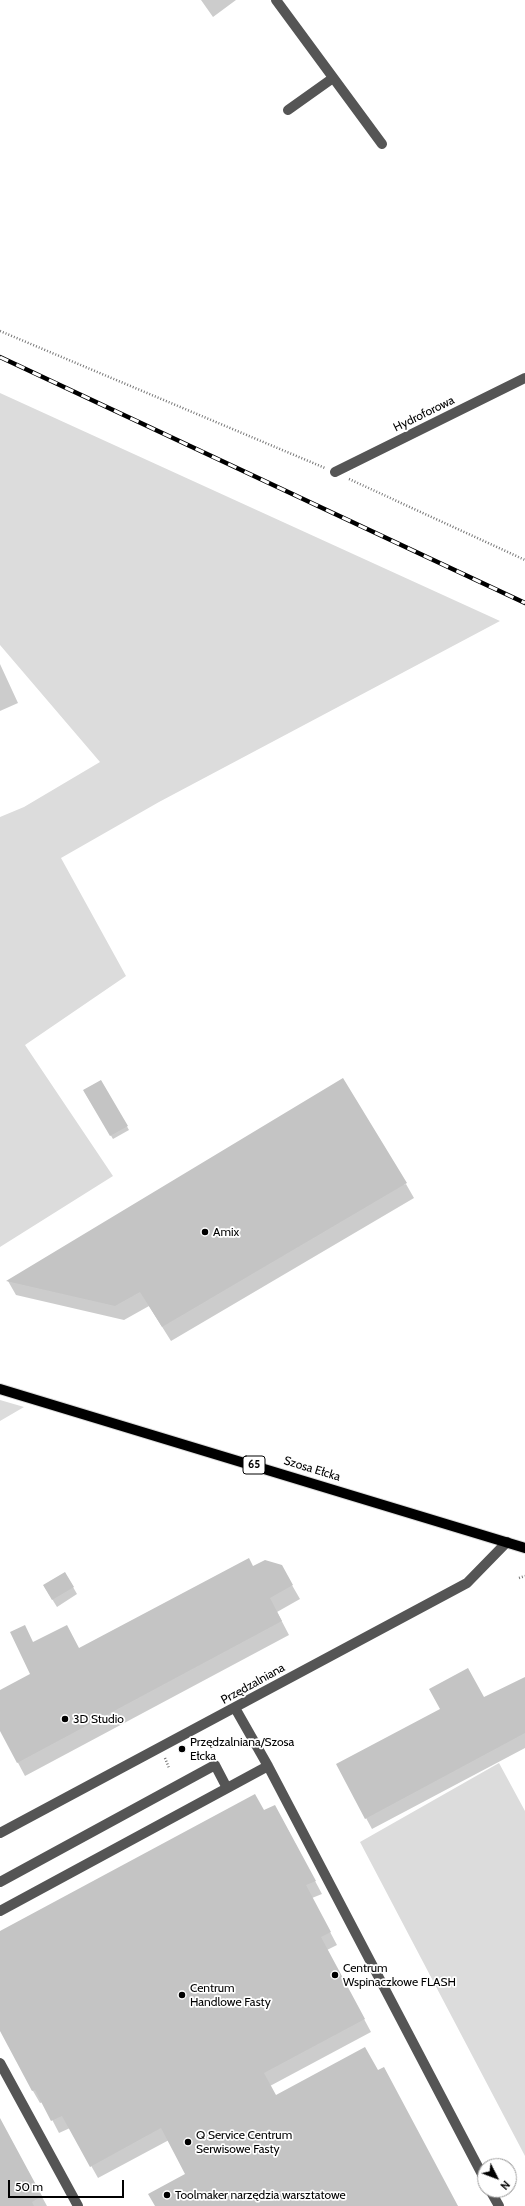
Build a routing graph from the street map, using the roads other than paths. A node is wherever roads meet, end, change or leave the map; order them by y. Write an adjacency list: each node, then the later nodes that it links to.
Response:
1 (276, 0): 2 (street)
2 (333, 78): 3 (street); 4 (street)
3 (288, 110)
4 (382, 144)
5 (525, 378): 6 (street, Hydroforowa)
6 (335, 472)
7 (0, 1389): 8 (main road, Szosa Ełcka / 65)
8 (507, 1542): 9 (main road, Szosa Ełcka / 65); 10 (street, Przędzalniana)
9 (525, 1548)
10 (235, 1708): 11 (street); 13 (street, Przędzalniana)
11 (268, 1766): 12 (street); 17 (street)
12 (227, 1788): 14 (street); 15 (street)
13 (0, 1833)
14 (0, 1882)
15 (0, 1911)
16 (0, 2063): 18 (street)
17 (477, 2165)
18 (78, 2206)

